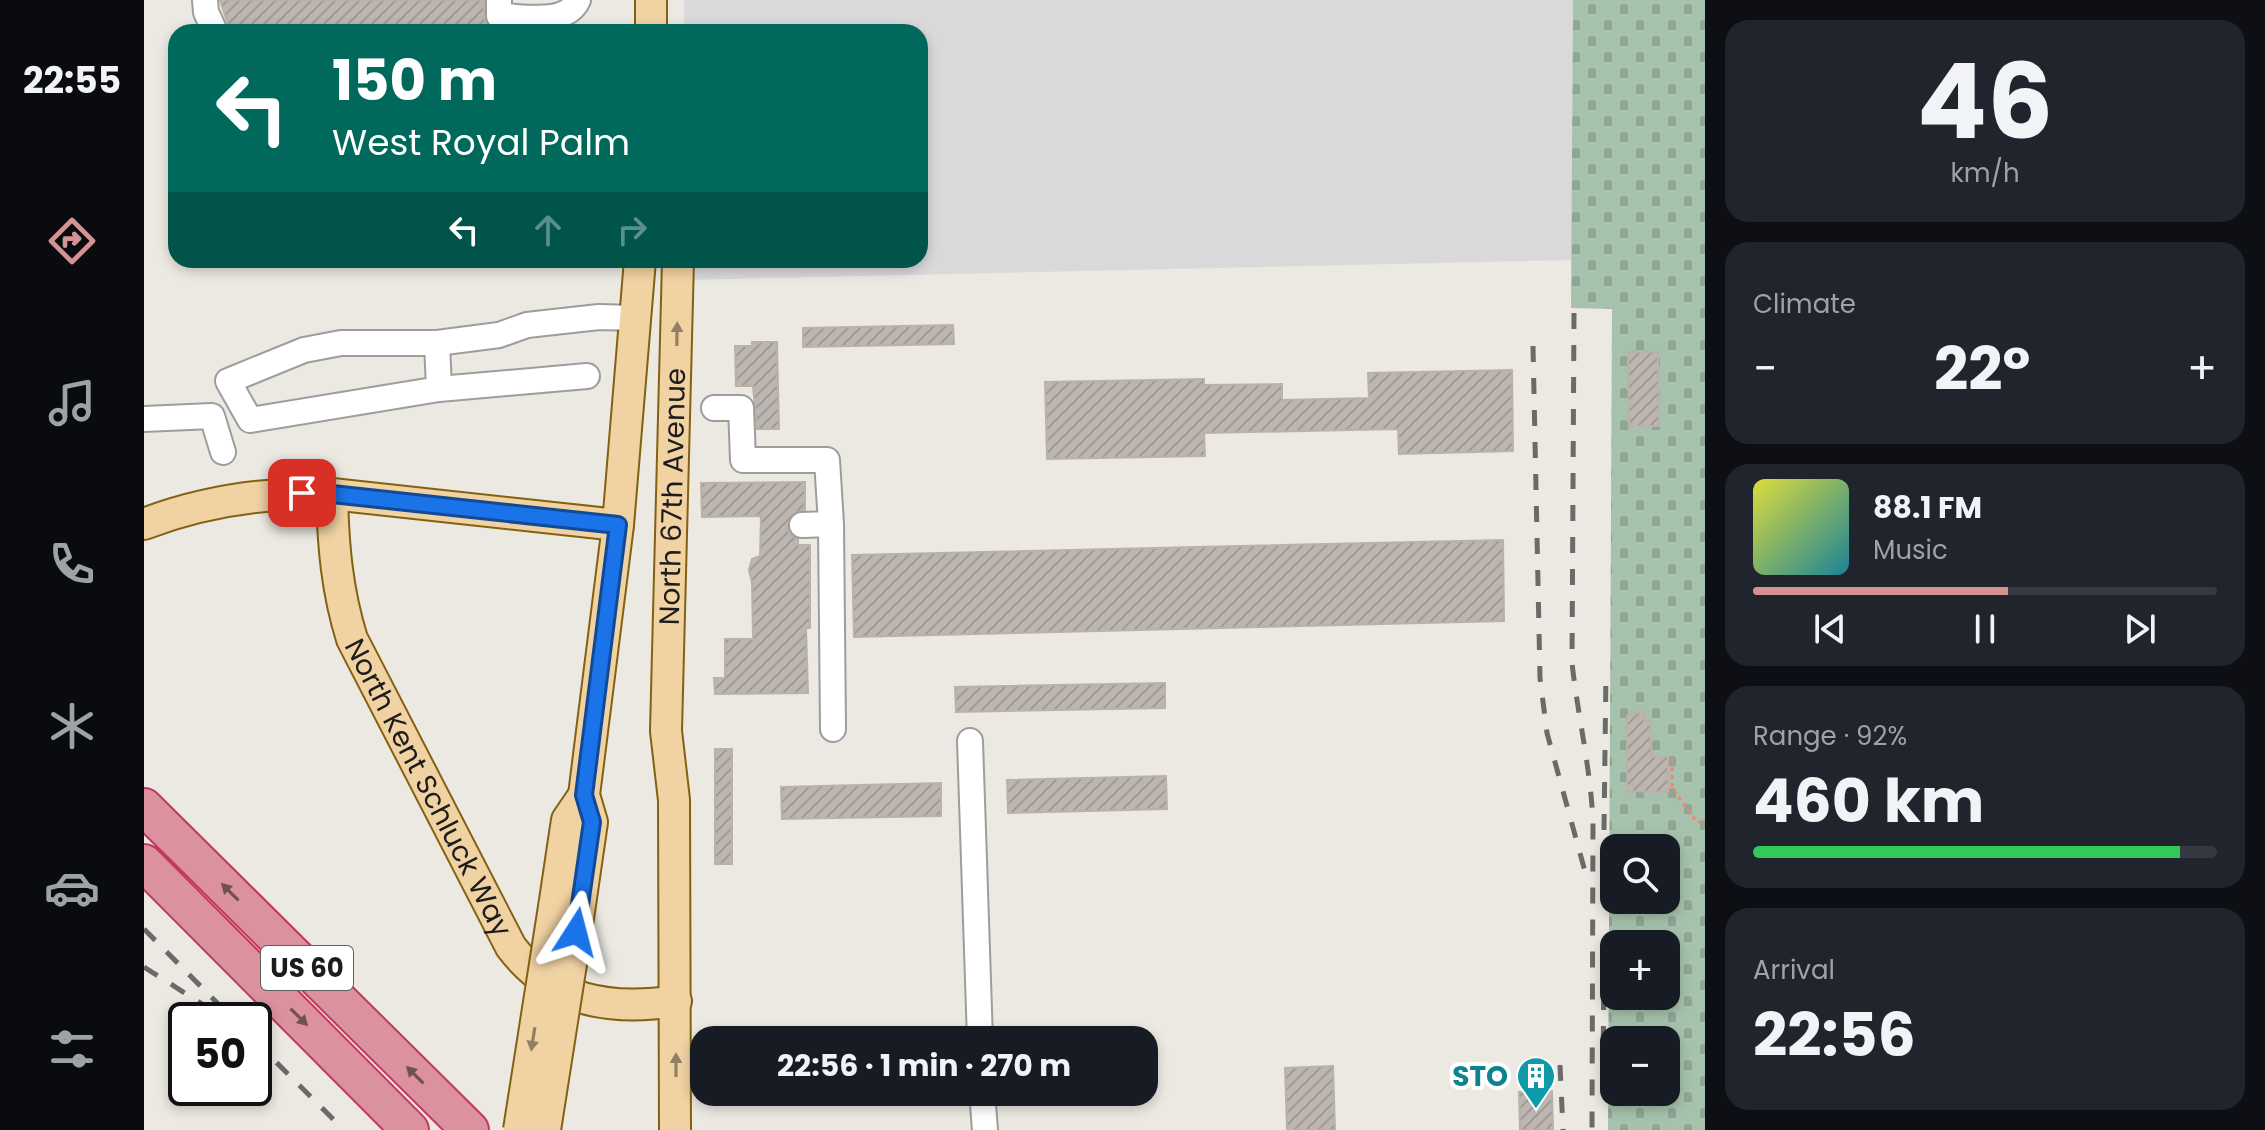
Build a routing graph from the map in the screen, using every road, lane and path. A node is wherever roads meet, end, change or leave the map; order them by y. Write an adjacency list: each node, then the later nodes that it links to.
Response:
1 (205, 0): 5 (lane)
2 (578, 0): 4 (lane)
3 (651, 0): 6 (main road)
4 (499, 16)
5 (211, 24)
6 (651, 24)
7 (639, 268): 9 (main road, North 67th Avenue)
8 (678, 268): 28 (main road, North 67th Avenue, one-way to 8)
9 (636, 318): 10 (lane); 19 (main road, North 67th Avenue)
10 (437, 343): 12 (lane); 12 (lane)
11 (587, 376): 12 (lane)
12 (439, 389)
13 (714, 408): 18 (lane)
14 (144, 419): 15 (lane)
15 (223, 452)
16 (332, 494): 17 (main road); 19 (main road); 28 (main road, North Kent Schluck Way)
17 (144, 524)
18 (831, 524): 20 (lane); 21 (lane)
19 (618, 525): 24 (main road, North 67th Avenue)
20 (802, 525)
21 (833, 729)
22 (970, 741): 29 (lane)
23 (1672, 759): 26 (path)
24 (584, 795): 33 (main road, North 67th Avenue, one-way to 33, bridge); 34 (main road, North 67th Avenue, bridge)
25 (144, 807): 32 (highway, US 60, one-way to 25)
26 (1705, 822)
27 (144, 863): 31 (highway, US 60, one-way to 31)
28 (676, 1001): 35 (main road, North 67th Avenue, one-way to 28)
29 (980, 1026)
30 (983, 1106): 36 (lane)
31 (410, 1130)
32 (470, 1130)
33 (519, 1130)
34 (545, 1130)
35 (675, 1130)
36 (985, 1130)

